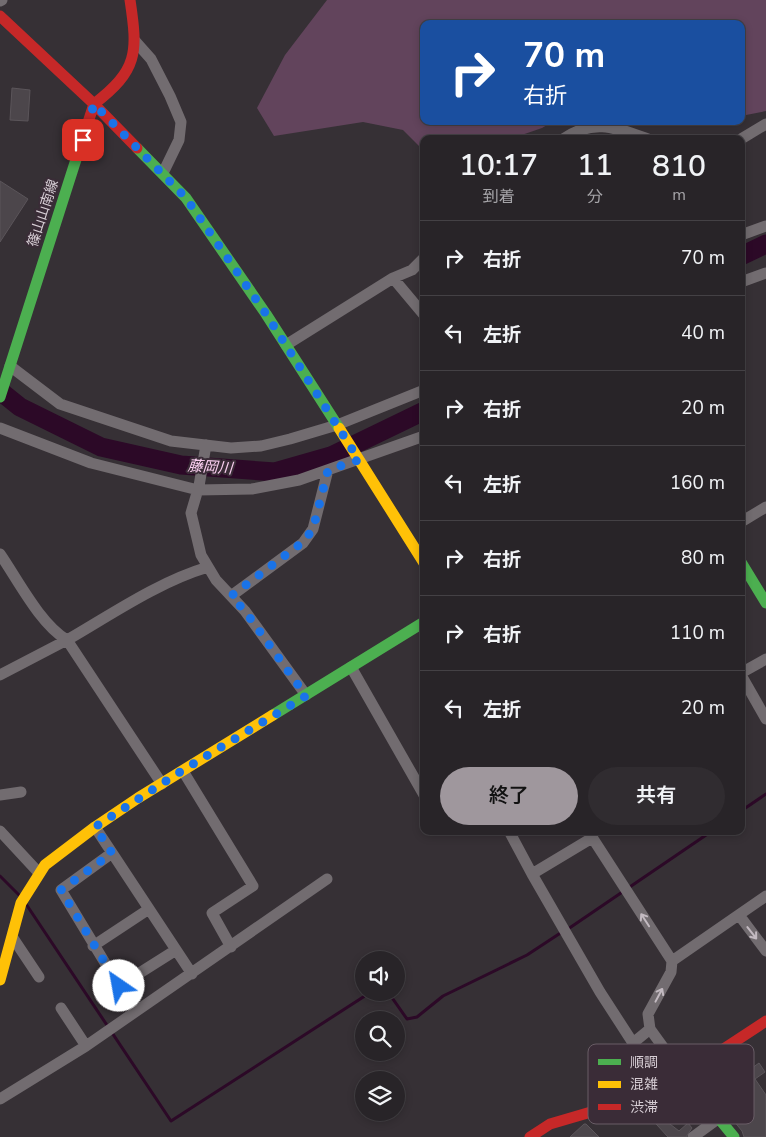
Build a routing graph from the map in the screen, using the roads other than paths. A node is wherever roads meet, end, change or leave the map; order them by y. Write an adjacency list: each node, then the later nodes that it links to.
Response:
1 (130, 0): 3 (street)
2 (0, 16): 4 (street)
3 (136, 41): 4 (street); 11 (street)
4 (94, 104): 11 (street); 20 (street, 篠山山南線)
5 (766, 124): 10 (street)
6 (602, 125): 8 (street)
7 (602, 125): 9 (street)
8 (575, 135)
9 (635, 135)
10 (745, 137)
11 (163, 173): 19 (street)
12 (766, 226): 13 (street)
13 (745, 234)
14 (420, 262): 16 (street)
15 (766, 273): 17 (street)
16 (393, 278): 18 (street); 19 (street)
17 (745, 281)
18 (420, 308)
19 (286, 346): 24 (street)
20 (8, 370): 22 (street, 篠山山南線); 26 (street)
21 (420, 392): 24 (street)
22 (0, 397)
23 (0, 428): 29 (street)
24 (339, 429): 26 (street); 27 (street)
25 (420, 437): 27 (street)
26 (205, 447): 29 (street)
27 (358, 458): 28 (street); 33 (street)
28 (328, 470): 29 (street); 36 (street)
29 (199, 488): 34 (street)
30 (766, 506): 31 (street)
31 (745, 519)
32 (0, 554): 39 (street)
33 (420, 557)
34 (208, 567): 36 (street); 39 (street)
35 (745, 569): 37 (street)
36 (231, 596): 45 (street)
37 (766, 603)
38 (420, 624): 41 (street)
39 (67, 640): 43 (street); 48 (street)
40 (766, 659): 42 (street)
41 (351, 667): 45 (street); 49 (street)
42 (745, 672)
43 (0, 674)
44 (745, 681): 46 (street)
45 (306, 696): 47 (street)
46 (766, 719)
47 (183, 770): 48 (street); 65 (street)
48 (162, 784): 52 (street)
49 (420, 788)
50 (22, 792): 51 (street)
51 (0, 795)
52 (95, 827): 56 (street); 57 (street)
53 (0, 831): 57 (street)
54 (511, 835): 58 (street)
55 (590, 835): 58 (street); 68 (street, one-way to 55)
56 (112, 853): 61 (street); 64 (street)
57 (39, 873): 63 (street)
58 (532, 874): 74 (street)
59 (328, 879): 65 (street)
60 (766, 896): 62 (street)
61 (149, 909): 64 (street); 66 (street)
62 (739, 915): 67 (street, one-way to 67); 68 (street)
63 (13, 938): 70 (street); 71 (street)
64 (93, 946): 66 (street)
65 (232, 946): 69 (street)
66 (176, 950): 69 (street)
67 (766, 951)
68 (672, 961): 74 (street, one-way to 68)
69 (192, 974): 77 (street)
70 (39, 977)
71 (0, 980)
72 (61, 1008): 77 (street)
73 (766, 1021): 76 (street)
74 (650, 1030): 75 (street)
75 (660, 1044)
76 (732, 1044)
77 (86, 1046): 78 (street)
78 (0, 1098)
79 (588, 1113): 82 (street)
80 (711, 1124): 83 (street)
81 (724, 1124): 84 (street)
82 (530, 1137)
83 (693, 1137)
84 (734, 1137)

